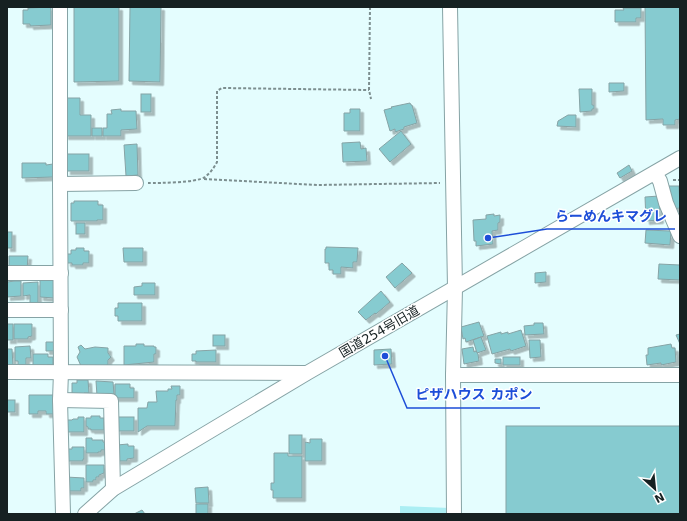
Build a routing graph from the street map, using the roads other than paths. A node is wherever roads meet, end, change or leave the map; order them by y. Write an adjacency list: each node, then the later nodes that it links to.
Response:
1 (60, 7): 6 (street)
2 (450, 7): 10 (street)
3 (680, 158): 4 (street, 国道254号旧道)
4 (655, 173): 7 (street); 10 (street, 国道254号旧道)
5 (136, 183): 6 (street)
6 (60, 184): 9 (street)
7 (680, 236)
8 (7, 273): 9 (street)
9 (61, 273): 12 (street)
10 (455, 288): 15 (street, 国道254号旧道); 16 (street)
11 (7, 310): 12 (street)
12 (61, 310): 14 (street)
13 (7, 372): 14 (street)
14 (61, 372): 15 (street); 18 (street)
15 (307, 373): 19 (street, 国道254号旧道)
16 (453, 375): 17 (street); 22 (street)
17 (680, 375)
18 (60, 400): 19 (street); 20 (street)
19 (113, 489): 21 (street, 国道254号旧道)
20 (63, 514)
21 (85, 514)
22 (454, 514)

